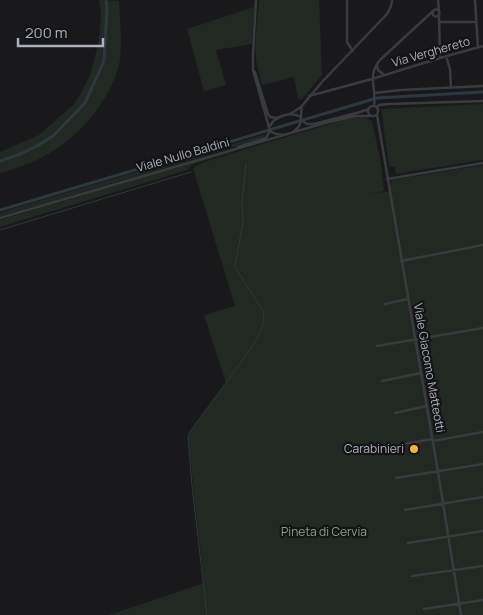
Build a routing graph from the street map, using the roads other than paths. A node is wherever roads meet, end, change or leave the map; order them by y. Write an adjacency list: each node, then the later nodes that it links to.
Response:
1 (256, 0): 16 (street)
2 (346, 0): 12 (street)
3 (392, 0): 12 (street)
4 (438, 0): 6 (street); 7 (street)
5 (476, 0): 9 (street)
6 (434, 12): 7 (street); 7 (street); 15 (street)
7 (439, 13): 8 (street)
8 (439, 22): 9 (street); 14 (street)
9 (476, 22): 11 (street)
10 (483, 46): 11 (street, Via Verghereto)
11 (478, 48): 13 (street, Via Verghereto)
12 (353, 50): 19 (street)
13 (446, 56): 14 (street, Via Verghereto); 21 (street)
14 (440, 58): 17 (street, Via Verghereto)
15 (377, 63): 17 (street, Via Verghereto); 18 (street)
16 (253, 64): 31 (street); 33 (street)
17 (384, 74): 18 (street, Via Verghereto)
18 (372, 79): 22 (street, Via Verghereto); 23 (street)
19 (322, 82): 22 (street); 24 (street)
20 (483, 86): 21 (street)
21 (451, 88): 23 (street)
22 (328, 90): 24 (street, Via Verghereto)
23 (374, 94): 27 (street)
24 (309, 96): 26 (street)
25 (483, 101): 27 (street)
26 (302, 105): 29 (street); 32 (street)
27 (375, 107): 28 (street); 30 (street)
28 (369, 108): 30 (street); 32 (street)
29 (290, 114): 31 (street); 32 (street)
30 (374, 116): 34 (street, Viale Nullo Baldini); 37 (street, Viale Giacomo Matteotti)
31 (278, 118): 33 (street)
32 (301, 119): 34 (street)
33 (270, 129): 34 (street); 35 (street)
34 (289, 134): 35 (street, Viale Nullo Baldini)
35 (223, 152): 38 (street, Viale Nullo Baldini)
36 (483, 163): 37 (street)
37 (387, 179): 40 (street, Viale Giacomo Matteotti)
38 (0, 218)
39 (483, 245): 40 (street)
40 (401, 261): 41 (street, Viale Giacomo Matteotti)
41 (408, 299): 42 (street); 44 (street, Viale Giacomo Matteotti)
42 (386, 304)
43 (483, 328): 44 (street)
44 (415, 340): 45 (street); 46 (street, Viale Giacomo Matteotti)
45 (377, 346)
46 (421, 373): 47 (street); 48 (street, Viale Giacomo Matteotti)
47 (382, 380)
48 (427, 406): 49 (street); 51 (street, Viale Giacomo Matteotti)
49 (395, 413)
50 (483, 432): 51 (street)
51 (432, 440): 52 (street); 54 (street, Viale Giacomo Matteotti)
52 (392, 446)
53 (483, 464): 54 (street)
54 (438, 472): 55 (street); 57 (street, Viale Giacomo Matteotti)
55 (396, 478)
56 (483, 497): 57 (street)
57 (442, 504): 58 (street); 60 (street, Viale Giacomo Matteotti)
58 (405, 510)
59 (483, 531): 60 (street)
60 (448, 536): 61 (street); 63 (street, Viale Giacomo Matteotti)
61 (408, 543)
62 (483, 566): 63 (street)
63 (454, 570): 64 (street); 66 (street, Viale Giacomo Matteotti)
64 (412, 576)
65 (483, 600): 66 (street)
66 (459, 604): 67 (street); 68 (street, Viale Giacomo Matteotti)
67 (424, 609)
68 (461, 615)

